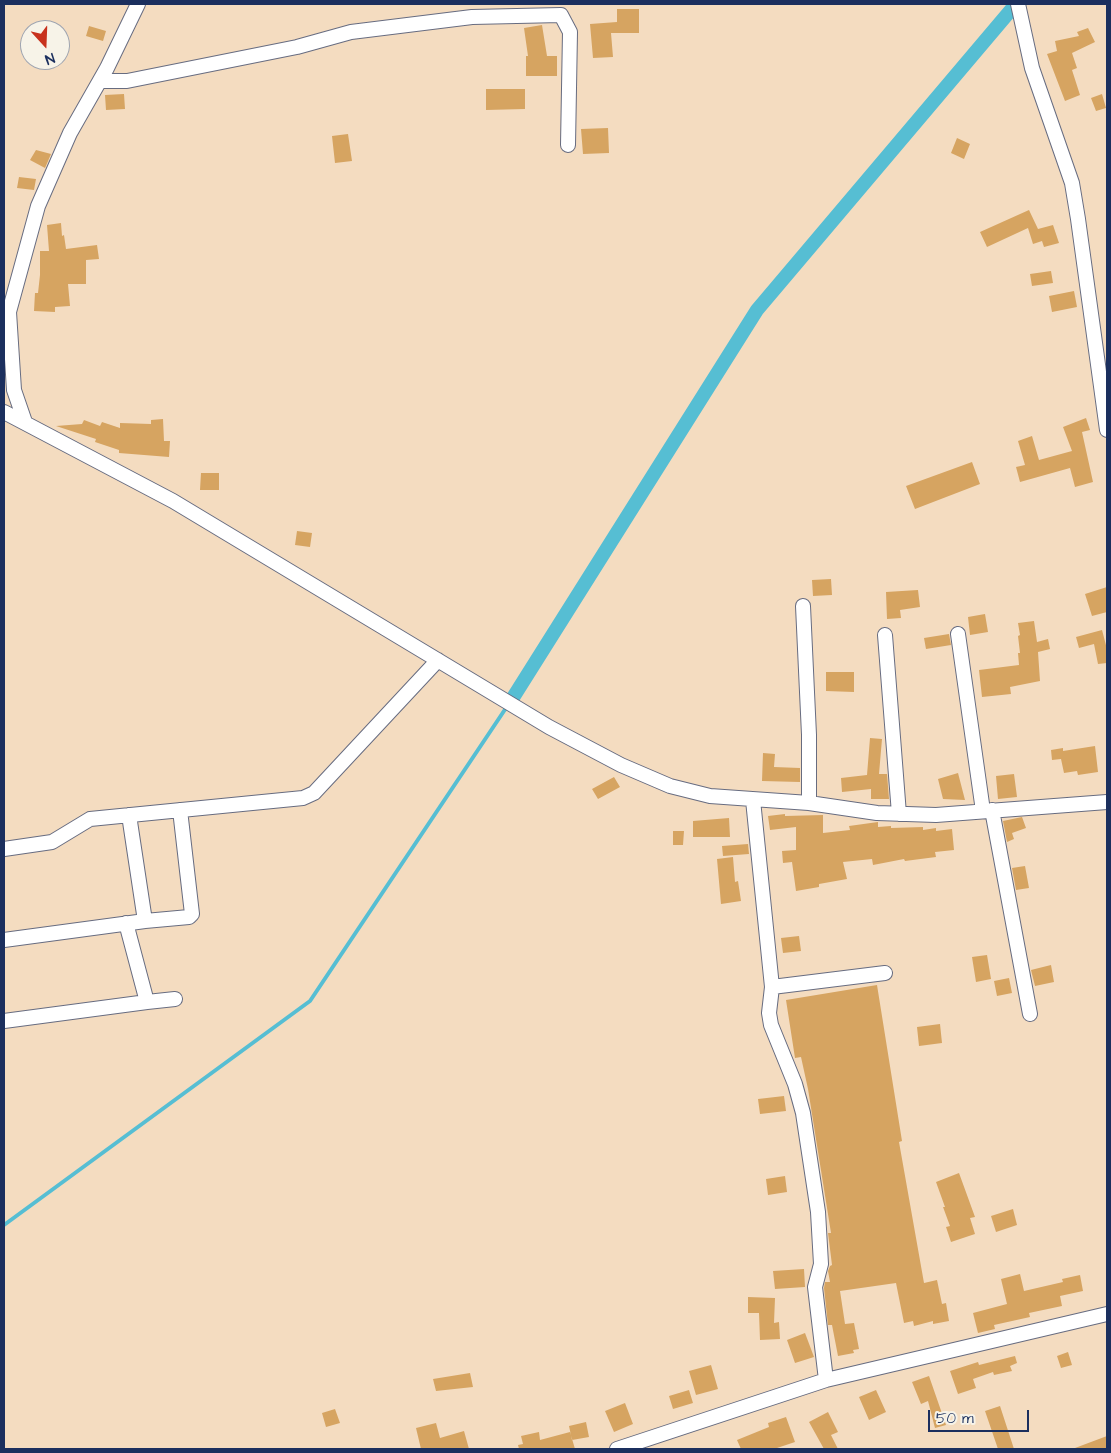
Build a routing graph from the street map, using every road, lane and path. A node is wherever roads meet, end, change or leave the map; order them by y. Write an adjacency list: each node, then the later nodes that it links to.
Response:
1 (138, 4): 3 (street)
2 (1018, 4): 7 (street)
3 (100, 81): 4 (street); 6 (street)
4 (568, 146)
5 (4, 412): 6 (street)
6 (25, 422): 11 (street)
7 (1107, 430)
8 (803, 606): 14 (street)
9 (958, 634): 16 (street)
10 (885, 635): 17 (street)
11 (438, 660): 12 (street); 15 (street)
12 (752, 800): 14 (street); 24 (street)
13 (1107, 802): 16 (street)
14 (809, 803): 17 (street)
15 (180, 810): 18 (street); 20 (street)
16 (987, 811): 17 (street); 27 (street)
17 (899, 814)
18 (129, 815): 19 (street); 20 (street)
19 (4, 849)
20 (145, 921): 21 (street)
21 (126, 923): 22 (street); 26 (street)
22 (4, 940)
23 (885, 973): 24 (street)
24 (772, 987): 30 (street)
25 (175, 999): 26 (street)
26 (147, 1002): 28 (street)
27 (1030, 1014)
28 (4, 1021)
29 (1107, 1314): 30 (street)
30 (826, 1380): 31 (street)
31 (617, 1449)

